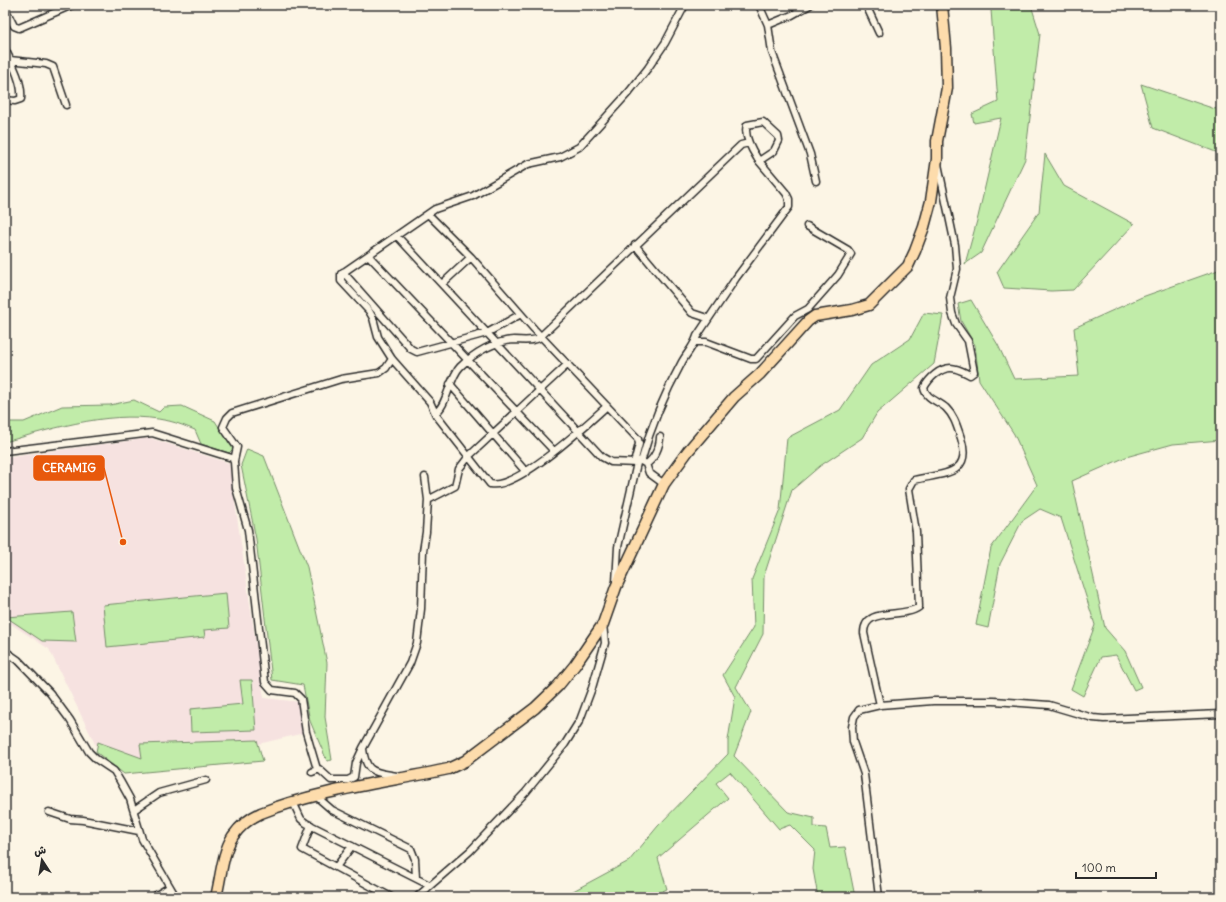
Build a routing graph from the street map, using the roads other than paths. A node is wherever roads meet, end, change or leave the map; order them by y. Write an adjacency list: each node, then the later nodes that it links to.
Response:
1 (72, 5): 7 (street)
2 (685, 5): 18 (street)
3 (760, 5): 8 (street)
4 (810, 5): 8 (street)
5 (866, 5): 9 (street)
6 (942, 5): 15 (main road)
7 (5, 8)
8 (768, 25): 17 (street)
9 (879, 33)
10 (5, 49): 11 (street)
11 (10, 60): 12 (street); 13 (street)
12 (5, 100)
13 (66, 105)
14 (749, 143): 16 (street); 16 (street); 21 (street)
15 (937, 159): 27 (main road); 57 (street)
16 (759, 161): 28 (street)
17 (816, 181)
18 (428, 214): 20 (street); 23 (street)
19 (807, 226): 27 (street)
20 (397, 236): 22 (street); 25 (street)
21 (635, 245): 28 (street); 30 (street)
22 (370, 256): 24 (street); 32 (street)
23 (471, 257): 25 (street); 26 (street)
24 (343, 272): 32 (street); 34 (street)
25 (442, 284): 29 (street)
26 (521, 314): 29 (street); 30 (street)
27 (805, 317): 31 (street); 52 (main road)
28 (707, 318): 31 (street)
29 (487, 333): 32 (street); 33 (street)
30 (541, 336): 33 (street); 36 (street)
31 (696, 342): 49 (street)
32 (452, 343): 35 (street)
33 (496, 343): 35 (street); 38 (street)
34 (392, 359): 41 (street); 48 (street)
35 (470, 360): 37 (street); 40 (street)
36 (568, 364): 38 (street); 39 (street)
37 (450, 384): 41 (street); 43 (street)
38 (540, 390): 40 (street); 42 (street)
39 (607, 406): 42 (street); 49 (street)
40 (517, 411): 43 (street); 46 (street)
41 (435, 413): 47 (street)
42 (578, 432): 46 (street); 49 (street)
43 (494, 433): 47 (street); 50 (street)
44 (660, 438): 49 (street)
45 (5, 451): 48 (street)
46 (554, 451): 50 (street)
47 (469, 456): 50 (street); 53 (street)
48 (234, 461): 59 (street)
49 (640, 463): 52 (street); 54 (street)
50 (526, 472)
51 (425, 477): 53 (street)
52 (664, 484): 54 (main road)
53 (428, 500): 59 (street)
54 (616, 587): 55 (main road)
55 (603, 624): 60 (main road); 72 (street)
56 (5, 651): 64 (street)
57 (880, 705): 58 (street); 79 (street)
58 (1221, 714)
59 (363, 748): 60 (street)
60 (407, 778): 62 (main road)
61 (206, 780): 64 (street)
62 (317, 797): 63 (main road); 70 (street)
63 (293, 802): 66 (street); 75 (main road)
64 (134, 810): 67 (street)
65 (49, 812): 67 (street)
66 (311, 825): 68 (street); 69 (street)
67 (139, 831): 71 (street)
68 (352, 846): 69 (street); 70 (street)
69 (336, 867): 76 (street)
70 (416, 878): 72 (street)
71 (170, 887): 73 (street); 74 (street)
72 (426, 887): 77 (street); 78 (street)
73 (153, 897)
74 (176, 897)
75 (216, 897)
76 (392, 897)
77 (417, 897)
78 (426, 897)
79 (879, 897)

